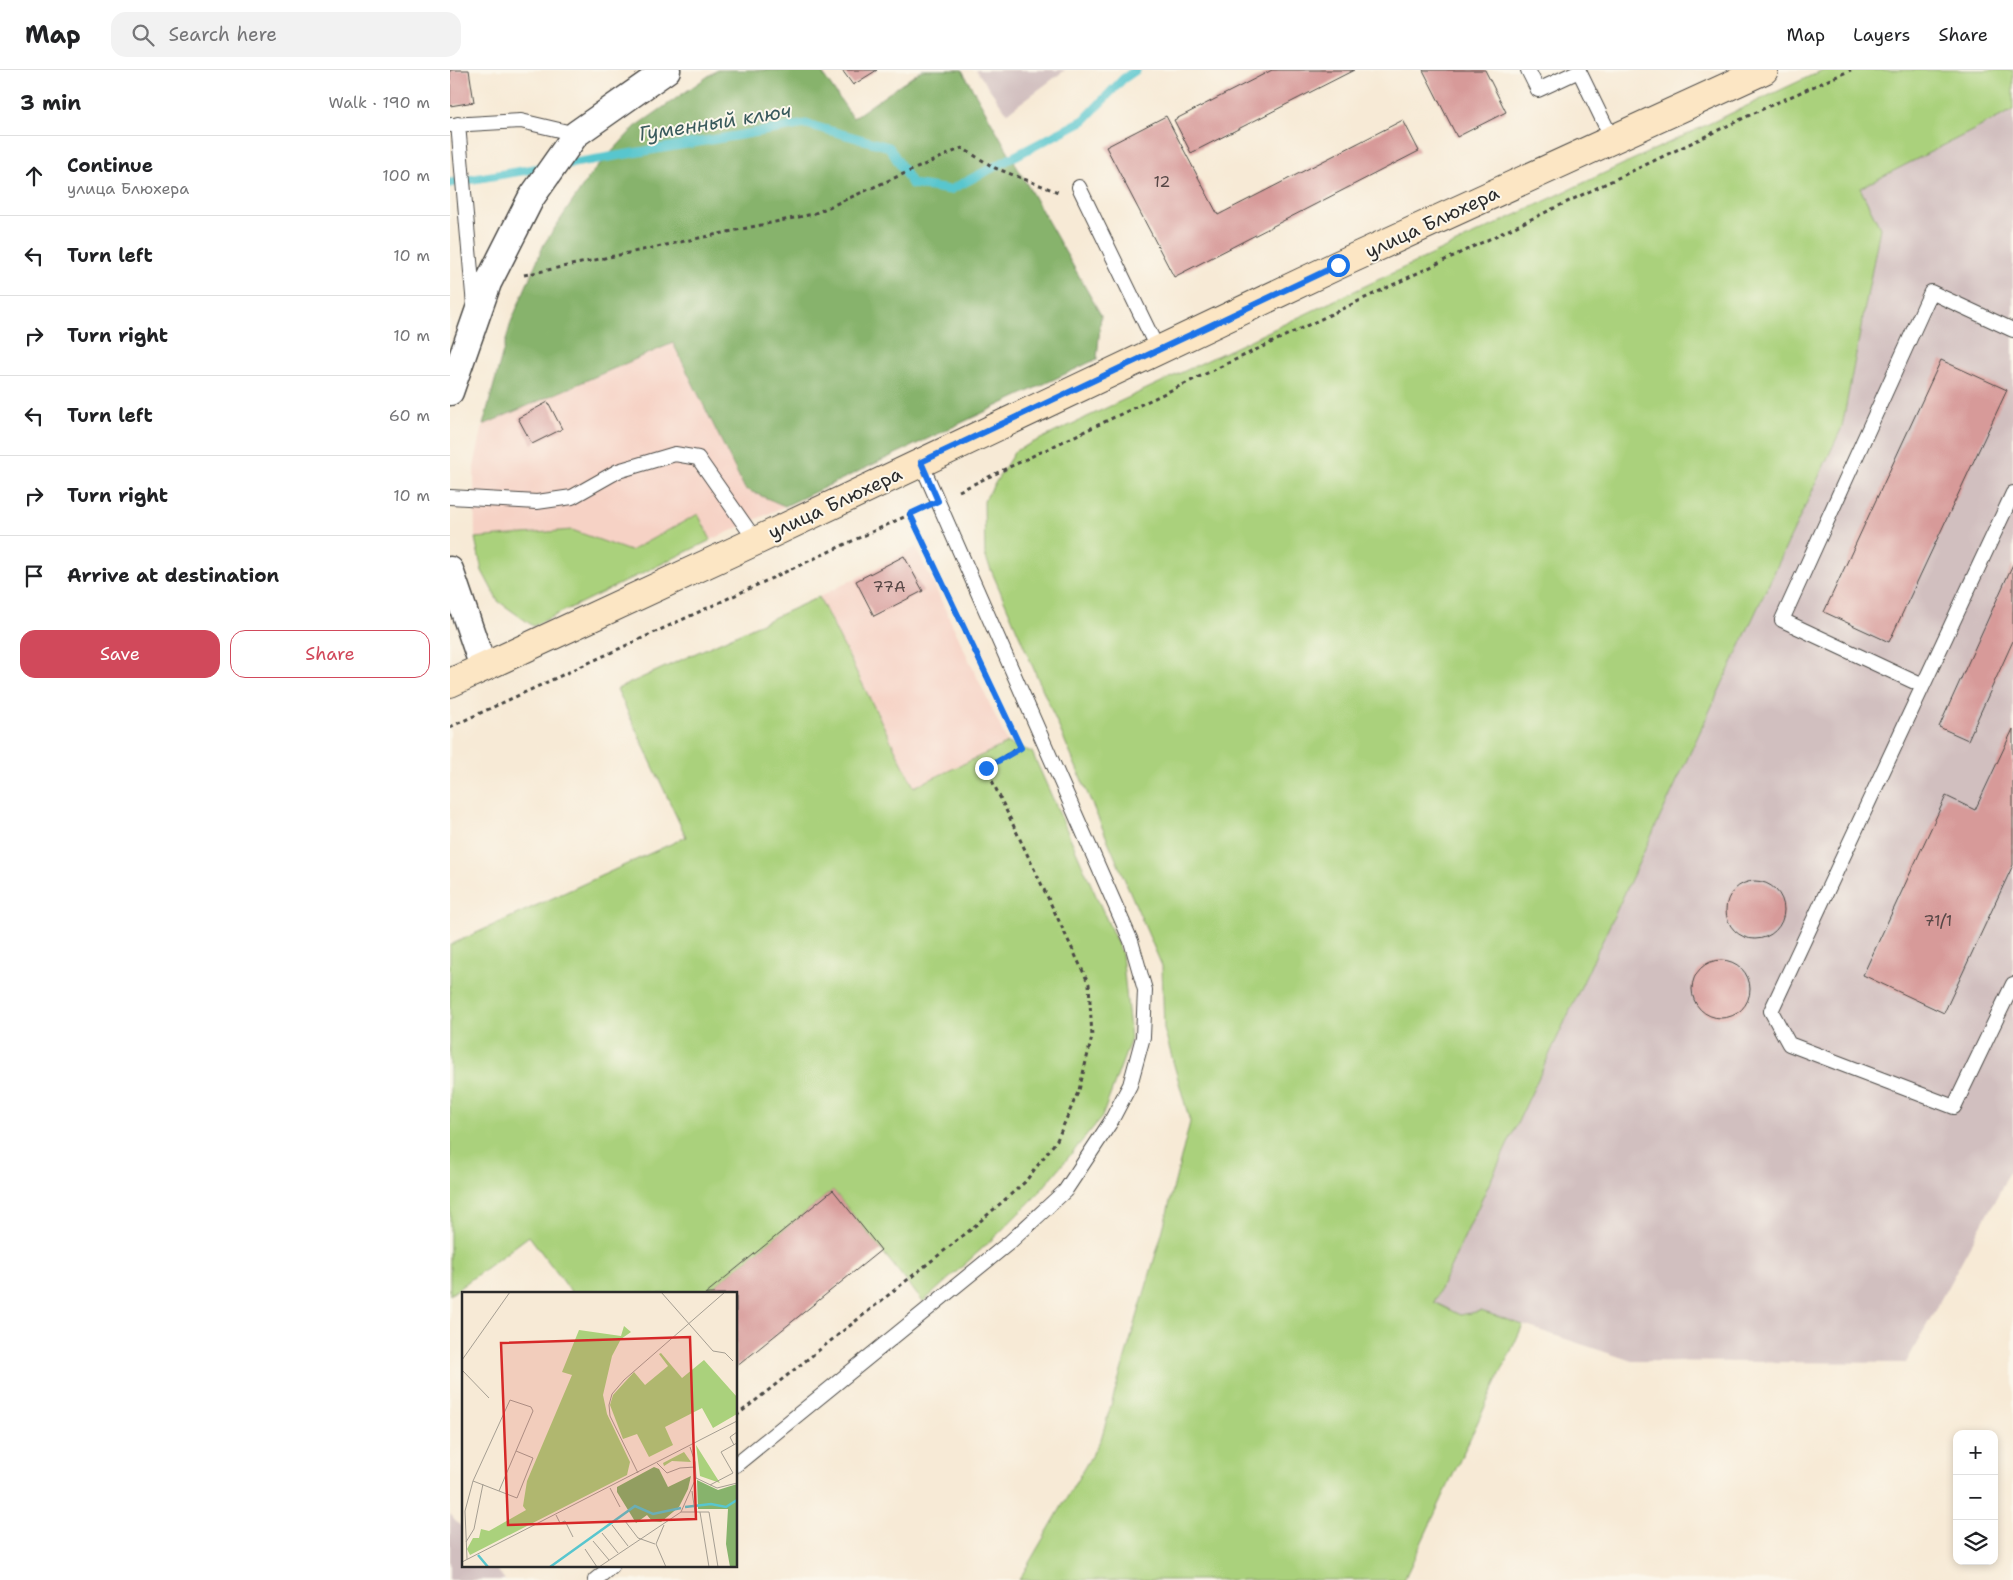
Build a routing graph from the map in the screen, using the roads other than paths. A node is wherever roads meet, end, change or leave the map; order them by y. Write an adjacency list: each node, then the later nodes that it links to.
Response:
1 (667, 70): 5 (street)
2 (1528, 70): 6 (lane)
3 (1764, 70): 6 (main road, улица Блюхера)
4 (454, 125): 5 (lane); 9 (lane)
5 (576, 134): 9 (street)
6 (1612, 139): 10 (main road, улица Блюхера)
7 (1079, 187): 10 (lane)
8 (2013, 330): 19 (lane)
9 (464, 338): 11 (street)
10 (1158, 350): 12 (main road, улица Блюхера)
11 (450, 392)
12 (921, 462): 15 (main road, улица Блюхера); 21 (lane)
13 (2013, 493): 19 (lane)
14 (450, 497): 15 (lane)
15 (756, 541): 17 (main road, улица Блюхера)
16 (450, 570): 17 (street)
17 (483, 667): 18 (main road, улица Блюхера)
18 (450, 683)
19 (1921, 685): 20 (lane)
20 (2013, 984)
21 (738, 1463)
22 (610, 1568): 23 (lane)
23 (595, 1580)

